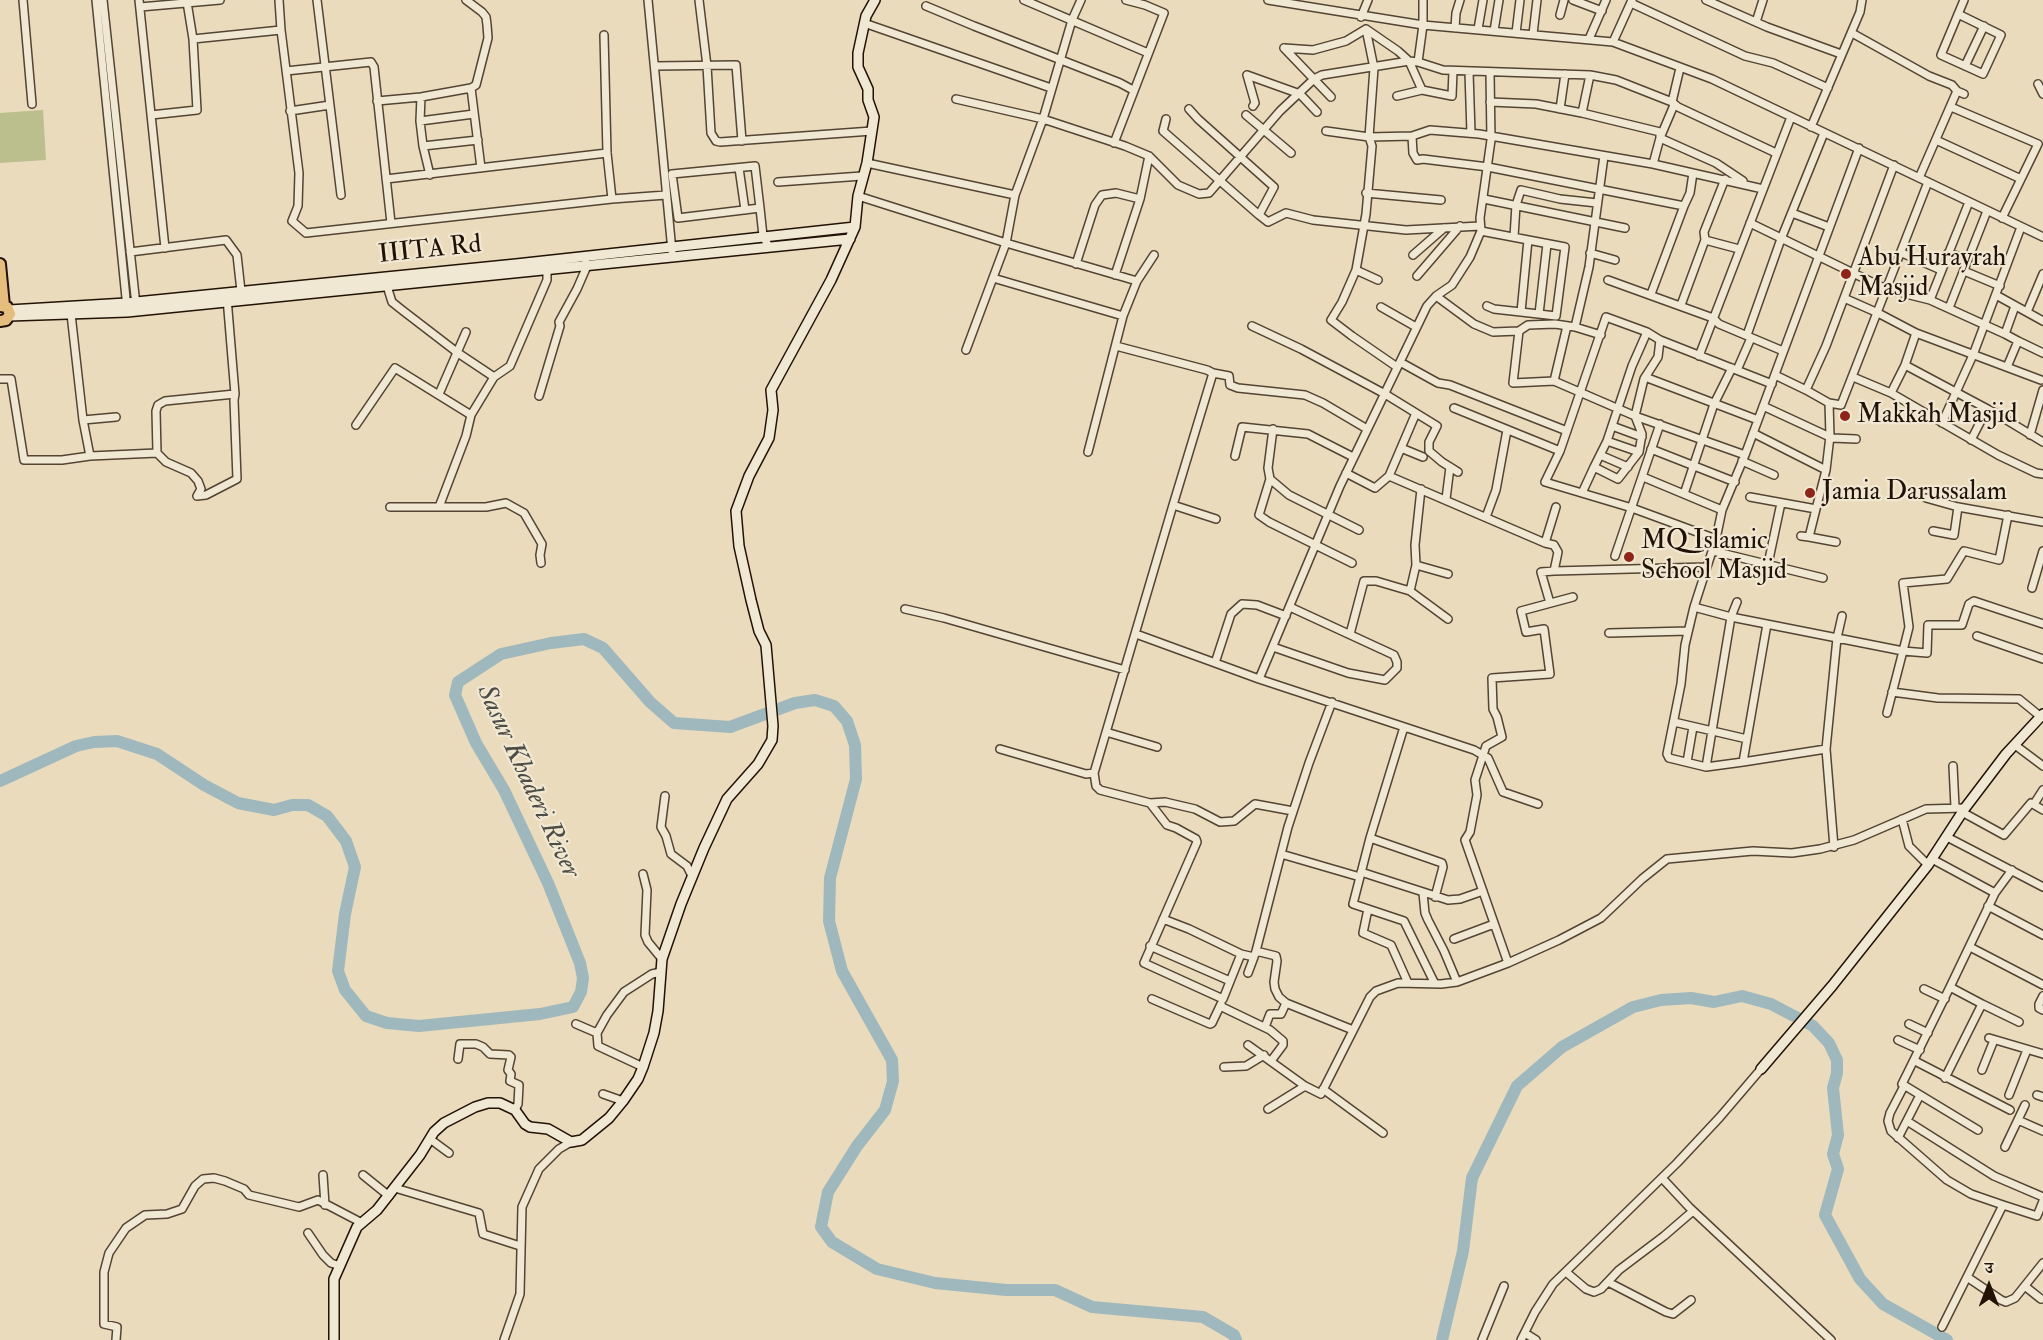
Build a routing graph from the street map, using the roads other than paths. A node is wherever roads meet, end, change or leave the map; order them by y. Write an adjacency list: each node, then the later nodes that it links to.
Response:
1 (23, 0): 88 (street)
2 (96, 0): 226 (street)
3 (103, 0): 187 (street)
4 (220, 0): 29 (street)
5 (279, 0): 46 (street)
6 (317, 0): 60 (street)
7 (466, 0): 74 (street)
8 (648, 0): 61 (street)
9 (699, 0): 62 (street)
10 (875, 0): 40 (street)
11 (1024, 0): 38 (street)
12 (1081, 0): 38 (street)
13 (1126, 0): 55 (street)
14 (1268, 0): 30 (street)
15 (1368, 0): 37 (street)
16 (1423, 0): 41 (street)
17 (1460, 0): 43 (street)
18 (1483, 0): 45 (street)
19 (1499, 0): 47 (street)
20 (1520, 0): 48 (street)
21 (1537, 0): 50 (street)
22 (1564, 0): 36 (street)
23 (1573, 0): 34 (street)
24 (1606, 0): 34 (street)
25 (1706, 0): 39 (street)
26 (1763, 0): 39 (street)
27 (1862, 0): 49 (street)
28 (1964, 0): 35 (street)
29 (187, 2): 32 (street); 52 (street)
30 (1289, 2): 37 (street)
31 (1631, 2): 54 (street); 76 (street)
32 (140, 4): 98 (street)
33 (926, 6): 57 (street)
34 (1602, 10): 53 (street)
35 (1958, 14): 42 (street); 63 (street)
36 (1560, 15)
37 (1361, 16): 41 (street)
38 (1072, 20): 55 (street); 57 (street)
39 (1756, 22): 56 (street)
40 (864, 23): 75 (street); 106 (street)
41 (1423, 26): 43 (street); 59 (street)
42 (1984, 26): 63 (street); 63 (street)
43 (1455, 28): 45 (street)
44 (1366, 29): 58 (street); 64 (street); 72 (street)
45 (1478, 29): 47 (street)
46 (281, 30): 52 (street); 66 (street)
47 (1494, 31): 48 (street)
48 (1516, 33): 50 (street)
49 (1852, 33): 56 (street); 91 (street)
50 (1533, 34): 53 (street)
51 (604, 35): 120 (street)
52 (193, 39): 98 (street)
53 (1589, 39): 54 (street)
54 (1613, 42): 65 (street)
55 (1148, 53): 77 (street)
56 (1841, 54): 76 (street)
57 (1060, 59): 75 (street); 77 (street)
58 (1409, 62): 59 (street); 64 (street); 78 (street)
59 (1418, 62): 67 (street)
60 (326, 66): 66 (street); 85 (street); 89 (street)
61 (655, 66): 62 (street); 147 (street)
62 (707, 66): 116 (street); 116 (street)
63 (1965, 66)
64 (1374, 68): 72 (street); 112 (street)
65 (1680, 68): 87 (street); 100 (street)
66 (286, 71): 94 (street)
67 (1453, 71): 68 (street); 78 (street)
68 (1469, 72): 69 (street); 108 (street)
69 (1490, 73): 70 (street); 86 (street)
70 (1565, 74): 71 (street); 93 (street)
71 (1590, 75): 87 (street); 96 (street)
72 (1314, 79): 79 (street); 83 (street)
73 (2038, 84): 80 (street)
74 (471, 88): 82 (street); 97 (street)
75 (1051, 88): 101 (street)
76 (1828, 88): 104 (street)
77 (1133, 90): 117 (street)
78 (1422, 90): 81 (street)
79 (1300, 94): 90 (street); 95 (street); 105 (street)
80 (2043, 94)
81 (1397, 96)
82 (421, 97): 85 (street); 103 (street)
83 (1331, 97)
84 (956, 99): 101 (street)
85 (377, 101): 136 (street)
86 (1490, 102): 93 (street); 111 (street)
87 (1672, 102): 113 (street); 122 (street)
88 (32, 104)
89 (330, 105): 94 (street); 146 (street)
90 (1253, 106)
91 (1951, 106): 115 (street); 138 (street)
92 (1189, 108): 125 (street)
93 (1560, 109): 96 (street)
94 (290, 111): 165 (street)
95 (1317, 112)
96 (1582, 113): 113 (street)
97 (474, 114): 103 (street); 114 (street)
98 (151, 116): 185 (street)
99 (1246, 116): 105 (street)
100 (1791, 117): 104 (street); 122 (street)
101 (1043, 119): 117 (street); 148 (street)
102 (1166, 119): 139 (street)
103 (420, 121): 118 (street)
104 (1811, 127): 109 (street)
105 (1263, 130): 121 (street); 125 (street)
106 (873, 131): 116 (street); 126 (street)
107 (1326, 131): 112 (street)
108 (1471, 133): 110 (street); 111 (street)
109 (1824, 133): 119 (street); 161 (street)
110 (1412, 136): 112 (street); 129 (street)
111 (1491, 136): 124 (street); 129 (street)
112 (1369, 138): 145 (street)
113 (1660, 138): 127 (street); 142 (street)
114 (477, 140): 118 (street); 130 (street)
115 (1936, 140): 135 (street); 138 (street)
116 (742, 141)
117 (1114, 142): 123 (street)
118 (423, 146): 133 (street)
119 (1859, 148): 128 (street); 170 (street)
120 (607, 153): 130 (street); 150 (street)
121 (1291, 153)
122 (1776, 153): 144 (street)
123 (1149, 156): 139 (street); 151 (street)
124 (1604, 156): 127 (street); 143 (street)
125 (1241, 157): 139 (street); 162 (street)
126 (867, 163): 134 (street); 148 (street)
127 (1653, 164): 132 (street)
128 (1894, 165): 135 (street); 205 (street)
129 (1488, 167): 143 (street); 152 (street)
130 (481, 168): 133 (street)
131 (739, 168): 158 (street); 159 (street); 159 (street)
132 (1692, 172): 137 (street); 157 (street)
133 (430, 175): 136 (street)
134 (862, 176): 140 (street); 149 (street)
135 (1919, 178): 141 (street)
136 (386, 179): 165 (street)
137 (1725, 179): 142 (street); 181 (street)
138 (2021, 179): 163 (street)
139 (1221, 181): 162 (street)
140 (778, 182)
141 (1928, 182): 154 (street); 189 (street)
142 (1745, 183): 144 (street)
143 (1598, 189): 155 (street); 157 (street)
144 (1763, 189): 166 (street)
145 (1366, 193): 153 (street); 167 (street)
146 (341, 195)
147 (666, 195): 150 (street); 188 (street)
148 (1015, 195): 182 (street)
149 (858, 196): 169 (street); 182 (street)
150 (612, 199): 165 (street)
151 (1140, 199): 199 (street); 207 (street)
152 (1484, 199): 156 (street); 174 (street)
153 (1441, 200)
154 (1969, 202): 160 (street); 191 (street)
155 (1597, 203): 156 (street); 164 (street)
156 (1516, 205): 164 (street); 176 (street)
157 (1684, 206): 217 (street)
158 (760, 208): 159 (street); 175 (street)
159 (745, 210)
160 (1987, 211): 163 (street); 195 (street)
161 (1792, 213): 170 (street); 178 (street)
162 (1258, 215): 167 (street)
163 (2002, 218): 171 (street)
164 (1595, 222): 173 (street); 190 (street)
165 (391, 223)
166 (1750, 223): 178 (street); 186 (street)
167 (1364, 226): 172 (street); 202 (street)
168 (1461, 226): 172 (street); 174 (street); 208 (street)
169 (855, 227): 175 (street, IIITA Rd); 179 (street)
170 (1829, 227): 194 (street)
171 (2021, 227): 177 (street); 214 (street)
172 (1444, 228): 193 (street)
173 (1625, 228)
174 (1480, 229): 176 (street); 219 (street)
175 (763, 236): 184 (street); 188 (street, IIITA Rd)
176 (1514, 237): 180 (street)
177 (2043, 237)
178 (1781, 238): 194 (street); 248 (street)
179 (850, 239): 184 (street, IIITA Rd); 438 (street)
180 (1528, 240): 183 (street); 230 (street)
181 (1705, 240): 186 (street); 223 (street)
182 (1006, 243): 199 (street); 209 (street)
183 (1546, 244): 234 (street); 234 (street)
184 (769, 247): 188 (street, IIITA Rd)
185 (165, 248): 187 (street); 216 (street)
186 (1739, 249): 236 (street)
187 (130, 252): 226 (street)
188 (672, 252): 197 (street, IIITA Rd)
189 (1902, 252): 203 (street); 215 (street)
190 (1590, 253): 196 (street); 240 (street)
191 (1948, 253): 195 (street); 203 (street)
192 (1154, 255): 212 (street)
193 (1413, 255)
194 (1818, 257): 205 (street); 253 (street)
195 (1967, 259): 204 (street)
196 (1615, 260)
197 (586, 261): 200 (street, IIITA Rd); 201 (street, IIITA Rd); 279 (street)
198 (0, 264): 229 (main road)
199 (1076, 264): 207 (street)
200 (517, 268): 201 (street, IIITA Rd); 213 (street, IIITA Rd); 216 (street, IIITA Rd)
201 (547, 270): 264 (street)
202 (1356, 270): 210 (street); 258 (street)
203 (1941, 270): 222 (street)
204 (1964, 271): 214 (street); 228 (street)
205 (1853, 274): 215 (street); 221 (street)
206 (2043, 274): 231 (street)
207 (1115, 276): 212 (street)
208 (1417, 276)
209 (993, 278): 235 (street); 252 (street)
210 (1378, 280)
211 (1608, 280): 217 (street)
212 (1137, 281): 235 (street)
213 (387, 286): 220 (street, IIITA Rd); 254 (street)
214 (2000, 286): 218 (street)
215 (1886, 289): 222 (street); 232 (street)
216 (241, 291): 220 (street, IIITA Rd)
217 (1651, 294): 223 (street)
218 (1996, 295): 225 (street); 238 (street)
219 (1436, 296): 241 (street); 242 (street)
220 (227, 297): 226 (street, IIITA Rd); 276 (street)
221 (1844, 298): 232 (street); 271 (street)
222 (1930, 300): 228 (street)
223 (1681, 305): 236 (street)
224 (1487, 306): 230 (street)
225 (2015, 306): 231 (street); 246 (street)
226 (131, 307): 229 (street, IIITA Rd); 233 (street, IIITA Rd)
227 (1381, 307): 241 (street)
228 (1949, 308): 238 (street)
229 (4, 312): 233 (street, IIITA Rd)
230 (1521, 312): 234 (street)
231 (2026, 312): 237 (street)
232 (1878, 313): 245 (street); 266 (street)
233 (71, 314): 290 (street)
234 (1539, 314)
235 (1123, 316): 251 (street)
236 (1713, 318): 248 (street); 257 (street)
237 (2043, 321)
238 (1984, 324): 246 (street); 256 (street)
239 (1252, 326): 278 (street)
240 (1571, 326): 242 (street); 247 (street); 269 (street)
241 (1416, 327): 258 (street)
242 (1519, 331): 269 (street)
243 (466, 332): 254 (street)
244 (1647, 332): 247 (street); 249 (street); 284 (street)
245 (1916, 333): 256 (street); 259 (street)
246 (2006, 334): 250 (street)
247 (1601, 335): 273 (street)
248 (1749, 336): 253 (street); 261 (street)
249 (1660, 340): 257 (street); 265 (street)
250 (2018, 341): 255 (street); 260 (street)
251 (1116, 346): 262 (street); 312 (street)
252 (966, 350)
253 (1783, 351): 263 (street)
254 (458, 353): 264 (street); 277 (street)
255 (2043, 354)
256 (1973, 355): 260 (street); 274 (street)
257 (1699, 356): 261 (street)
258 (1398, 364): 278 (street); 299 (street)
259 (1905, 365): 274 (street); 275 (street)
260 (2007, 367): 268 (street)
261 (1735, 369): 270 (street); 281 (street)
262 (1213, 373): 297 (street); 341 (street)
263 (1775, 375): 270 (street); 271 (street)
264 (494, 377): 287 (street)
265 (1645, 377): 281 (street); 288 (street)
266 (1853, 377): 275 (street); 280 (street)
267 (0, 379): 316 (street)
268 (2042, 380)
269 (1554, 381): 273 (street)
270 (1772, 384): 282 (street)
271 (1806, 390): 280 (street)
272 (2043, 390): 301 (street)
273 (1581, 392): 284 (street); 299 (street)
274 (1956, 392): 285 (street); 292 (street)
275 (1892, 393): 292 (street)
276 (235, 394): 314 (street); 314 (street)
277 (439, 394): 287 (street); 294 (street)
278 (1384, 394): 286 (street); 297 (street)
279 (539, 396)
280 (1829, 403): 302 (street)
281 (1714, 404): 291 (street); 304 (street)
282 (1763, 406): 291 (street); 302 (street)
283 (1454, 408): 298 (street)
284 (1619, 408): 288 (street); 295 (street)
285 (1987, 409): 301 (street); 306 (street)
286 (1416, 413): 309 (street); 322 (street)
287 (471, 415): 343 (street)
288 (1635, 416): 293 (street); 303 (street)
289 (116, 417): 290 (street)
290 (83, 420): 316 (street)
291 (1758, 420): 300 (street)
292 (1942, 423): 306 (street)
293 (1660, 424): 304 (street); 310 (street)
294 (356, 425)
295 (1612, 426): 303 (street); 307 (street)
296 (1273, 429): 317 (street); 318 (street); 332 (street)
297 (1367, 429): 318 (street)
298 (1507, 430): 311 (street); 351 (street)
299 (1567, 431): 311 (street)
300 (1753, 433): 320 (street); 325 (street)
301 (2030, 435): 308 (street)
302 (1830, 436): 305 (street); 325 (street)
303 (1642, 437): 313 (street)
304 (1703, 439): 320 (street); 321 (street)
305 (1856, 439)
306 (1971, 440): 329 (street)
307 (1607, 441): 313 (street); 315 (street)
308 (2043, 442)
309 (1401, 448): 319 (street); 330 (street)
310 (1651, 449): 321 (street); 331 (street)
311 (1560, 451): 335 (street)
312 (1088, 452)
313 (1639, 452): 324 (street)
314 (157, 453): 316 (street)
315 (1600, 455): 323 (street); 324 (street)
316 (90, 456)
317 (1235, 456)
318 (1353, 457): 327 (street)
319 (1423, 457)
320 (1744, 458): 328 (street); 333 (street)
321 (1693, 465): 333 (street); 336 (street)
322 (1450, 467): 326 (street); 339 (street)
323 (1594, 467): 324 (street); 335 (street)
324 (1628, 467)
325 (1826, 470): 347 (street)
326 (1458, 472)
327 (1346, 473): 330 (street); 349 (street)
328 (1774, 474)
329 (2043, 474)
330 (1389, 476): 334 (street)
331 (1643, 477): 336 (street); 346 (street)
332 (1270, 479): 349 (street); 361 (street)
333 (1735, 482): 348 (street)
334 (1421, 489): 339 (street); 368 (street)
335 (1582, 493): 346 (street)
336 (1684, 494): 348 (street)
337 (1750, 497): 340 (street)
338 (1926, 498): 345 (street)
339 (1446, 499): 351 (street)
340 (1781, 504): 347 (street); 367 (street)
341 (1173, 505): 352 (street); 390 (street)
342 (390, 507): 343 (street)
343 (439, 507): 365 (street)
344 (1556, 507): 360 (street)
345 (1958, 507): 350 (street); 355 (street)
346 (1632, 508): 358 (street); 364 (street)
347 (1816, 509): 357 (street)
348 (1722, 510): 358 (street)
349 (1329, 513): 354 (street); 361 (street)
350 (2008, 515): 353 (street); 395 (street)
351 (1486, 517): 360 (street)
352 (1216, 519)
353 (2043, 522)
354 (1359, 530)
355 (1934, 531)
356 (1801, 536): 357 (street)
357 (1809, 537): 359 (street)
358 (1716, 539): 362 (street)
359 (1836, 542)
360 (1545, 543): 370 (street)
361 (1316, 544): 366 (street); 379 (street)
362 (1713, 551): 367 (street); 369 (street)
363 (2043, 553): 372 (street)
364 (1615, 556)
365 (541, 563)
366 (1352, 563)
367 (1768, 564): 373 (street)
368 (1416, 565): 371 (street); 375 (street)
369 (1707, 567): 370 (street); 380 (street)
370 (1554, 571): 378 (street)
371 (1448, 574)
372 (2039, 575): 374 (street)
373 (1824, 578)
374 (2031, 588)
375 (1410, 591): 385 (street); 391 (street)
376 (1573, 597): 378 (street)
377 (1737, 602): 384 (street)
378 (1550, 603): 414 (street)
379 (1290, 607): 382 (street); 391 (street)
380 (1694, 607): 384 (street); 388 (street)
381 (905, 609): 398 (street)
382 (1286, 616): 394 (street); 397 (street)
383 (1842, 616): 393 (street)
384 (1731, 617): 386 (street); 407 (street)
385 (1448, 619)
386 (1767, 624): 393 (street); 409 (street)
387 (2043, 624): 395 (street)
388 (1688, 631): 389 (street); 404 (street)
389 (1609, 633)
390 (1136, 634): 397 (street); 398 (street)
391 (1350, 634): 394 (street)
392 (1977, 636): 396 (street)
393 (1837, 638): 395 (street); 413 (street)
394 (1273, 647): 399 (street)
395 (1903, 651): 400 (street)
396 (2043, 659)
397 (1215, 663): 399 (street)
398 (1125, 670): 408 (street)
399 (1259, 679): 401 (street)
400 (1892, 692): 402 (street); 403 (street)
401 (1332, 702): 405 (street); 428 (street)
402 (1887, 713)
403 (2042, 716): 410 (street)
404 (1674, 722): 406 (street); 415 (street)
405 (1404, 727): 414 (street); 431 (street)
406 (1693, 727): 407 (street); 415 (street)
407 (1712, 731): 409 (street); 417 (street)
408 (1106, 732): 411 (street); 420 (street)
409 (1747, 740): 416 (street)
410 (2015, 745): 419 (street); 426 (street)
411 (1157, 747)
412 (1000, 749): 420 (street)
413 (1826, 749): 416 (street); 432 (street)
414 (1483, 755): 424 (street); 440 (street)
415 (1687, 762): 417 (street)
416 (1743, 762): 417 (street)
417 (1706, 766)
418 (1953, 766): 426 (street)
419 (2043, 766)
420 (1094, 773): 423 (street)
421 (2043, 790): 425 (street)
422 (665, 796): 438 (street)
423 (1150, 803): 428 (street); 446 (street)
424 (1538, 804)
425 (2034, 804): 426 (street); 427 (street)
426 (1961, 809): 429 (street); 430 (street)
427 (2043, 810)
428 (1293, 811): 433 (street)
429 (1902, 819): 432 (street); 434 (street)
430 (1947, 837): 434 (street); 435 (street)
431 (1370, 838): 437 (street); 443 (street)
432 (1834, 847): 455 (street)
433 (1281, 854): 437 (street); 453 (street)
434 (1930, 862): 442 (street); 490 (street)
435 (2012, 870): 439 (street); 442 (street)
436 (643, 874): 454 (street)
437 (1360, 875): 441 (street); 445 (street)
438 (692, 876): 454 (street)
439 (2043, 887)
440 (1483, 891): 443 (street); 447 (street)
441 (1423, 893): 443 (street); 460 (street)
442 (1995, 893): 444 (street)
443 (1435, 897)
444 (1988, 906): 448 (street); 451 (street)
445 (1368, 909): 459 (street); 461 (street)
446 (1163, 919): 450 (street); 452 (street)
447 (1494, 924): 449 (street); 455 (street)
448 (2043, 935)
449 (1454, 939)
450 (1150, 946): 458 (street); 468 (street)
451 (1970, 947): 462 (street); 463 (street)
452 (1241, 954): 453 (street); 458 (street)
453 (1255, 954): 457 (street); 469 (street)
454 (662, 958): 456 (street)
455 (1508, 963): 460 (street)
456 (661, 972): 477 (street); 488 (street)
457 (1248, 973)
458 (1230, 981): 468 (street)
459 (1434, 982): 460 (street); 461 (street)
460 (1457, 982)
461 (1407, 983): 476 (street)
462 (2043, 985)
463 (1950, 987): 467 (street); 470 (street)
464 (1924, 989): 467 (street)
465 (2043, 996): 471 (street)
466 (1152, 999): 468 (street)
467 (1945, 999): 478 (street)
468 (1221, 1003): 475 (street)
469 (1286, 1003): 475 (street); 476 (street)
470 (1982, 1004): 472 (street); 492 (street)
471 (2043, 1010)
472 (2019, 1022)
473 (1909, 1023): 478 (street)
474 (576, 1024): 477 (street)
475 (1264, 1027): 486 (street)
476 (1353, 1030): 495 (street)
477 (597, 1033): 488 (street)
478 (1928, 1033): 481 (street)
479 (1898, 1040): 481 (street)
480 (1248, 1045): 484 (street)
481 (1920, 1050): 487 (street)
482 (2027, 1050): 483 (street); 491 (street); 498 (street)
483 (2043, 1054)
484 (1264, 1055): 486 (street); 489 (street)
485 (458, 1059): 502 (street)
486 (1271, 1061): 493 (street)
487 (1915, 1061): 492 (street); 494 (street)
488 (644, 1067): 499 (street)
489 (1224, 1067)
490 (1761, 1069): 516 (street)
491 (1982, 1070)
492 (1945, 1078): 503 (street)
493 (1305, 1086): 495 (street); 501 (street)
494 (1904, 1086): 497 (street); 509 (street)
495 (1323, 1089): 508 (street)
496 (603, 1094): 499 (street)
497 (1920, 1095): 505 (street); 506 (street)
498 (2009, 1095)
499 (623, 1101): 511 (street)
500 (2025, 1105): 504 (street)
501 (1268, 1109)
502 (515, 1110): 510 (street); 511 (street)
503 (2010, 1110)
504 (2018, 1120): 507 (street); 512 (street)
505 (1907, 1121): 509 (street); 519 (street)
506 (1978, 1130)
507 (2043, 1131)
508 (1383, 1133)
509 (1898, 1138): 520 (street)
510 (430, 1139): 513 (street); 517 (street)
511 (571, 1142): 526 (street)
512 (2005, 1147)
513 (449, 1153)
514 (323, 1175): 521 (street)
515 (363, 1175): 518 (street)
516 (1662, 1178): 522 (street); 529 (street)
517 (396, 1188): 518 (street); 526 (street)
518 (389, 1196): 524 (street)
519 (2043, 1199): 523 (street)
520 (2003, 1204): 523 (street); 530 (street)
521 (325, 1205): 524 (street); 538 (street)
522 (1693, 1211): 531 (street); 543 (street)
523 (2040, 1217)
524 (362, 1223): 528 (street)
525 (308, 1233): 528 (street)
526 (520, 1246): 540 (street)
527 (2043, 1263): 533 (street)
528 (340, 1266): 539 (street)
529 (1566, 1272): 531 (street); 537 (street)
530 (1967, 1277): 533 (street); 536 (street)
531 (1608, 1282): 535 (street)
532 (1504, 1286): 541 (street)
533 (2026, 1287): 534 (street)
534 (2041, 1299)
535 (1690, 1300)
536 (1942, 1327)
537 (1523, 1336): 542 (street)
538 (116, 1340)
539 (334, 1340)
540 (504, 1340)
541 (1482, 1340)
542 (1536, 1340)
543 (1831, 1340)

